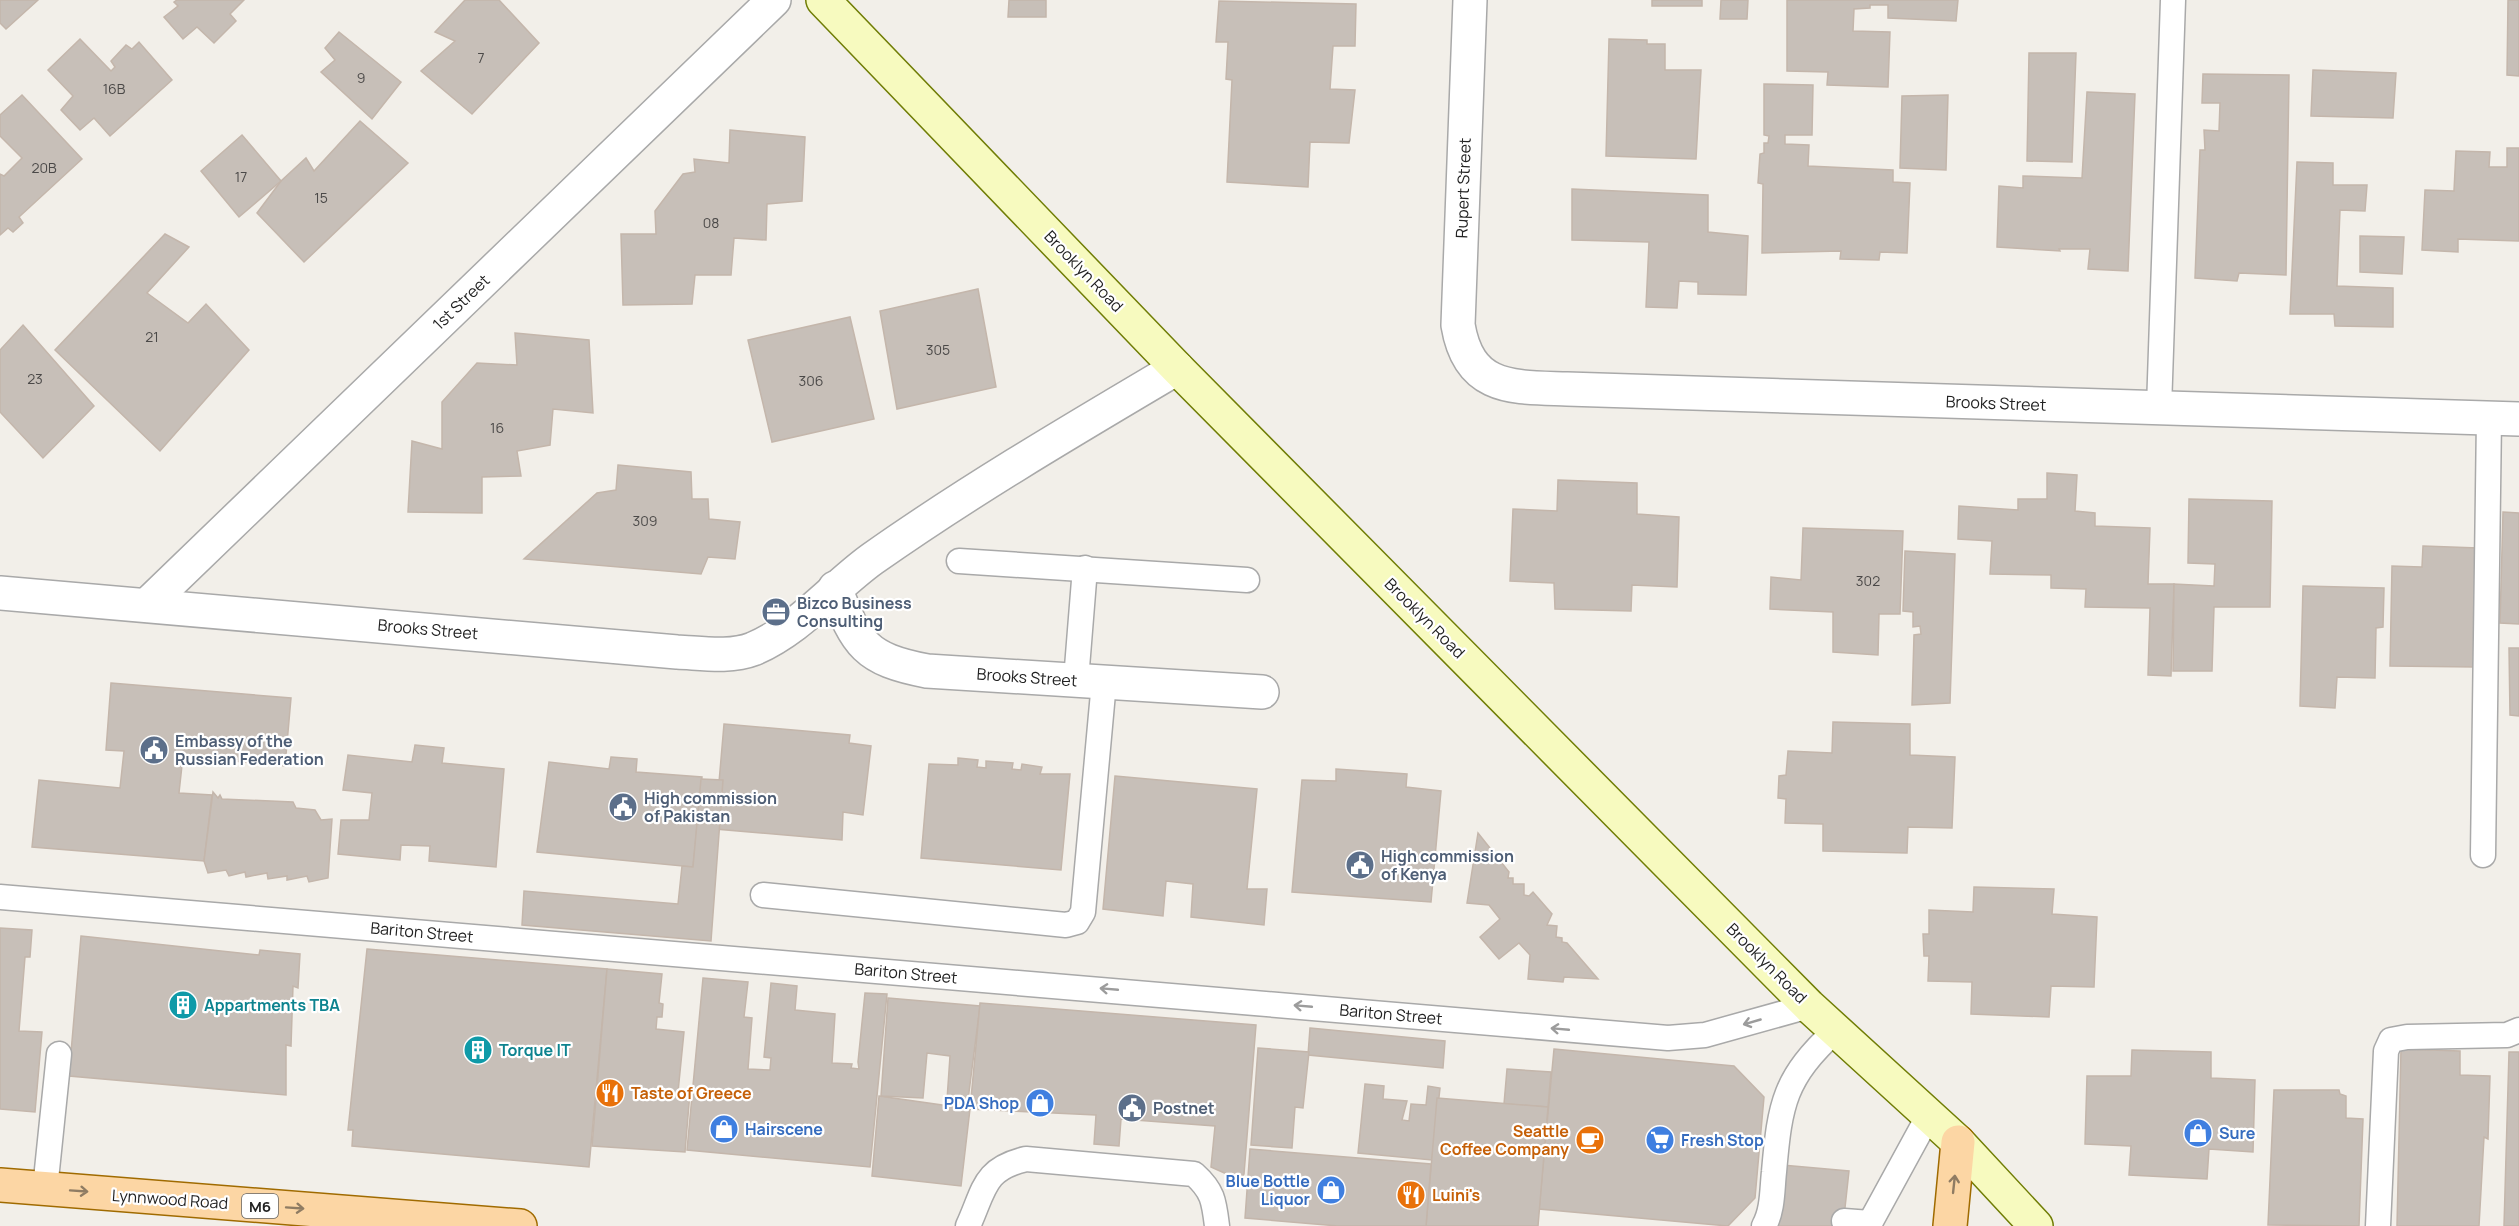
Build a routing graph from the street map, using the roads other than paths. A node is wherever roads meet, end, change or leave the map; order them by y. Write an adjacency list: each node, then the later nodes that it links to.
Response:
1 (774, 0): 14 (street, 1st Street)
2 (823, 0): 5 (main road, Brooklyn Road)
3 (1470, 0): 6 (street, Rupert Street)
4 (2173, 0): 7 (lane)
5 (1177, 368): 12 (street, Brooks Street); 20 (main road, Brooklyn Road)
6 (1477, 371): 7 (street, Brooks Street)
7 (2159, 408): 8 (street, Brooks Street)
8 (2504, 419): 17 (lane)
9 (959, 561): 10 (lane)
10 (1085, 568): 11 (lane); 15 (lane)
11 (1247, 580)
12 (834, 588): 14 (street, Brooks Street); 15 (street, Brooks Street)
13 (0, 593): 14 (street, Brooks Street)
14 (147, 605)
15 (1090, 681): 16 (street, Brooks Street); 18 (lane)
16 (1262, 692)
17 (2483, 855)
18 (763, 895)
19 (0, 897): 20 (lane, Bariton Street, one-way to 19)
20 (1809, 1006): 21 (main road, Brooklyn Road)
21 (1836, 1030): 24 (main road, Brooklyn Road); 28 (lane)
22 (2519, 1030): 35 (lane)
23 (59, 1054): 27 (lane)
24 (1929, 1115): 25 (main road, Brooklyn Road); 29 (lane)
25 (1958, 1142): 33 (main road, one-way to 25); 34 (main road, Brooklyn Road)
26 (0, 1185): 27 (main road, Lynnwood Road / M6)
27 (45, 1189): 30 (main road, Lynnwood Road / M6, one-way to 30)
28 (1770, 1219)
29 (1844, 1221)
30 (520, 1226)
31 (968, 1226): 32 (lane)
32 (1217, 1226)
33 (1950, 1226)
34 (2036, 1226)
35 (2378, 1226)

